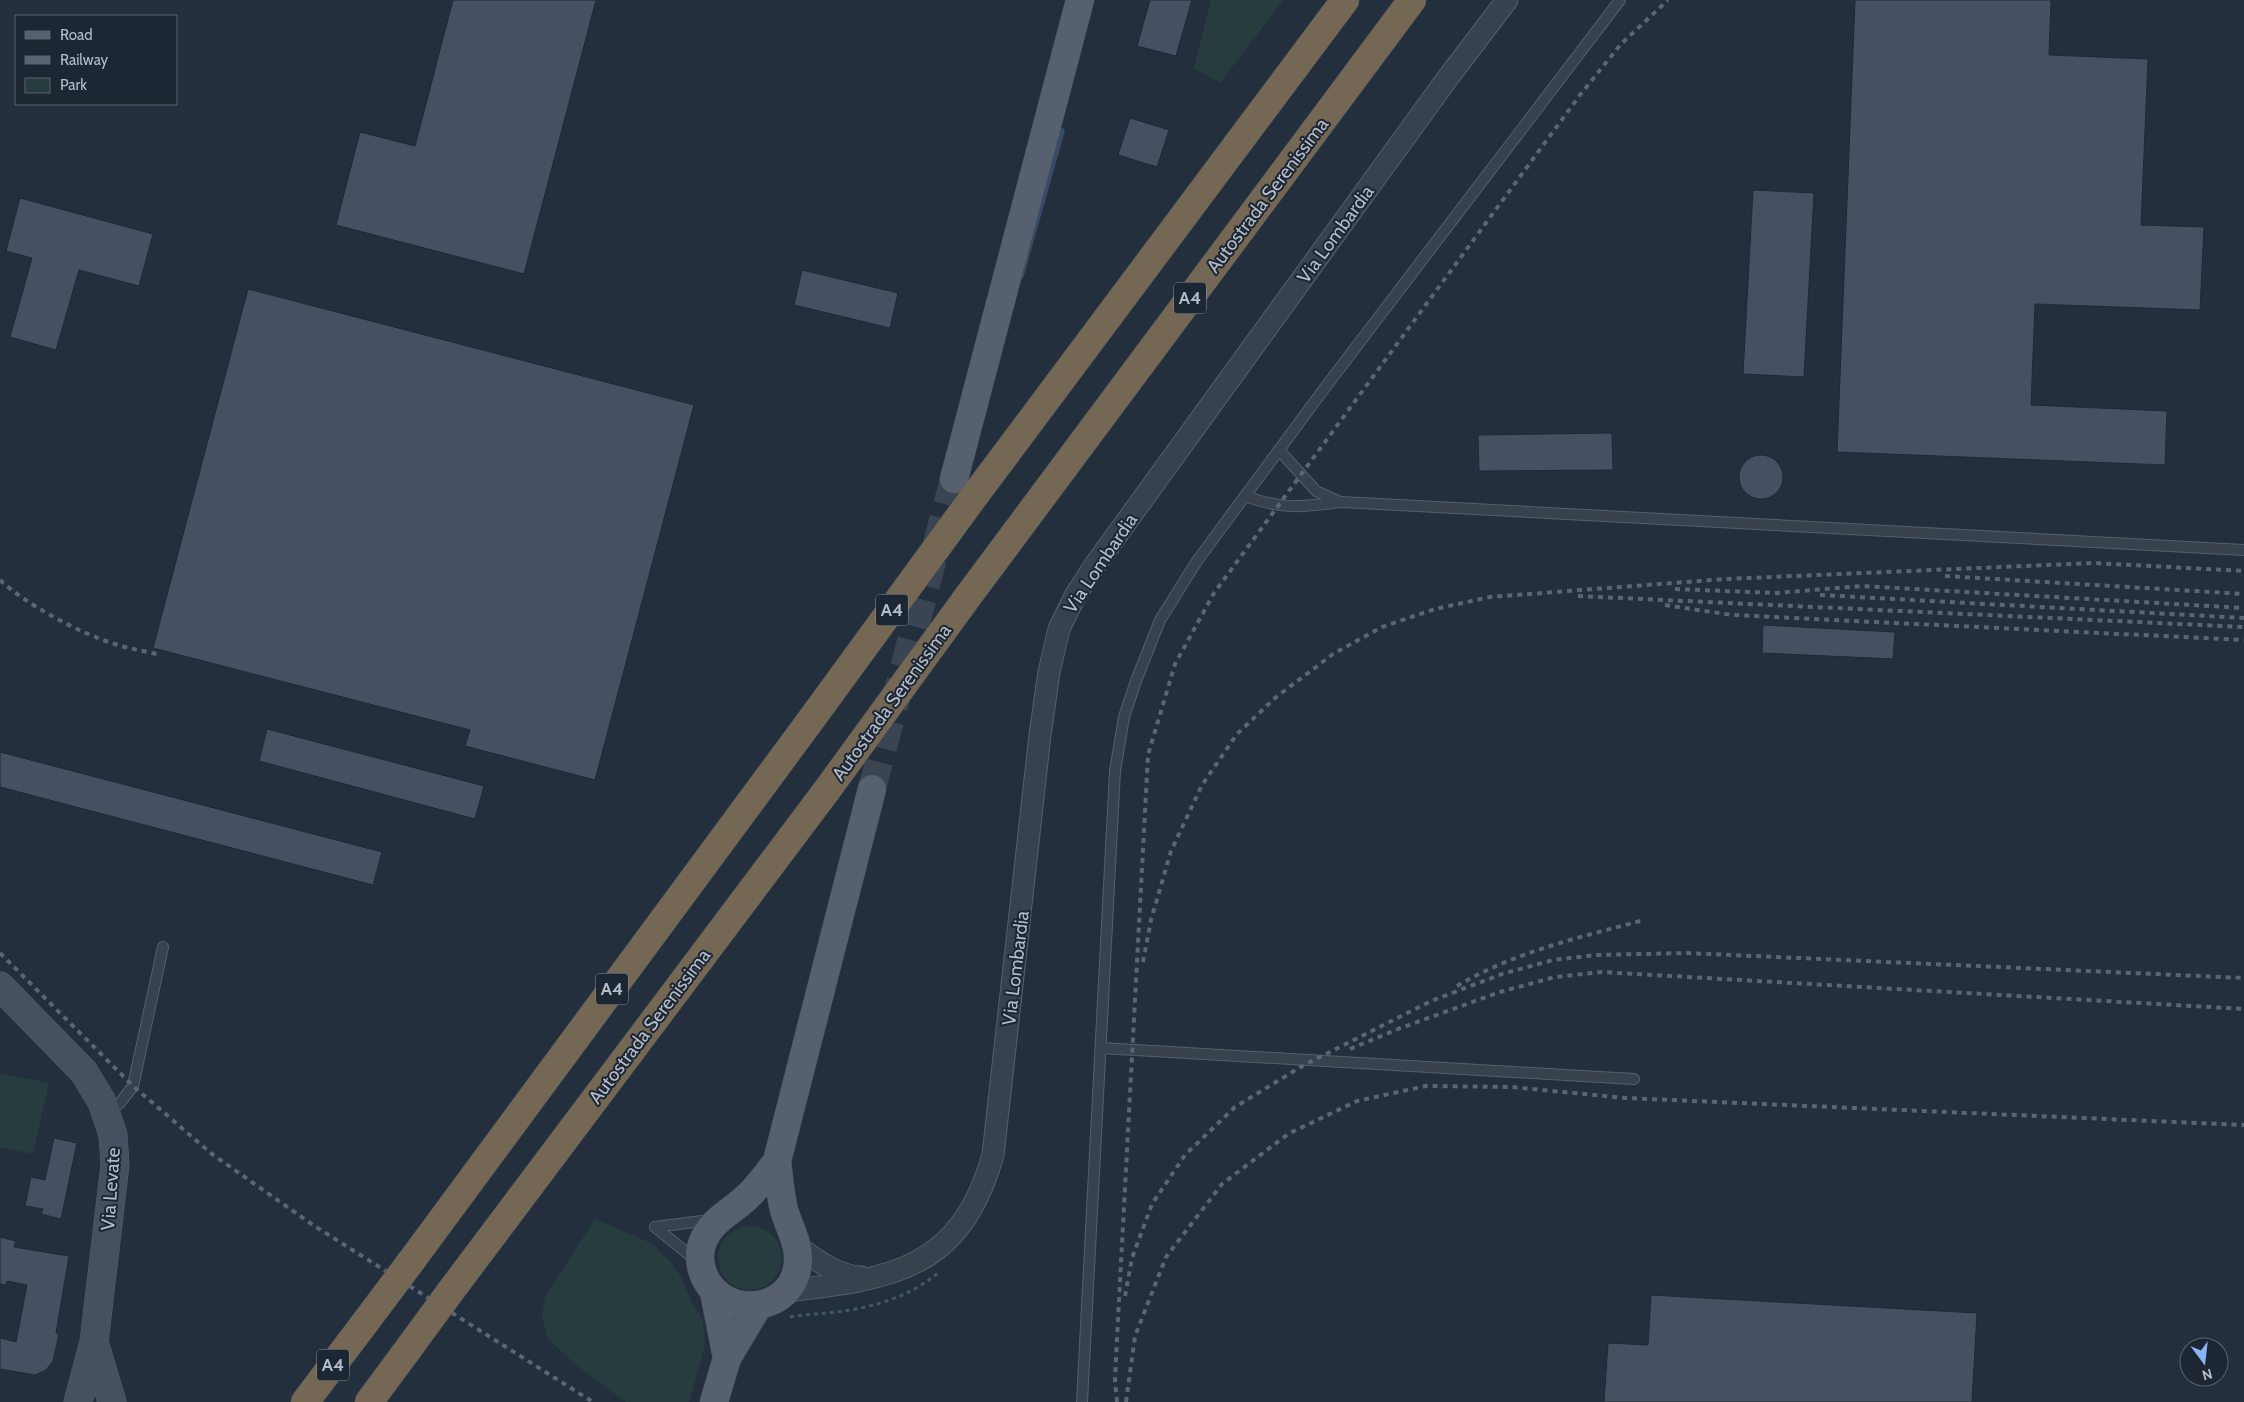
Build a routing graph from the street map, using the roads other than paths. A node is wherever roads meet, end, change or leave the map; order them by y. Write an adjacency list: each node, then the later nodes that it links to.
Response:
1 (1080, 0): 7 (main road)
2 (1345, 0): 29 (highway, A4, bridge)
3 (1412, 0): 30 (highway, Autostrada Serenissima / A4, bridge)
4 (1507, 0): 21 (street, Via Lombardia)
5 (1620, 0): 6 (lane)
6 (1279, 450): 8 (lane); 9 (lane)
7 (954, 480)
8 (1245, 496): 9 (lane); 14 (lane)
9 (1341, 502): 10 (lane)
10 (2244, 550)
11 (872, 789): 17 (main road)
12 (162, 946): 16 (lane)
13 (0, 986): 16 (street, Via Levate)
14 (1101, 1048): 15 (lane); 32 (lane)
15 (1634, 1079)
16 (107, 1113): 25 (street, Via Levate)
17 (777, 1161): 18 (main road); 19 (main road)
18 (725, 1215): 19 (main road); 20 (main road); 20 (lane)
19 (795, 1239): 21 (street, Via Lombardia); 22 (main road)
20 (700, 1264): 23 (main road)
21 (879, 1276): 22 (street, Via Lombardia)
22 (785, 1291): 24 (main road)
23 (714, 1292): 24 (main road); 26 (main road)
24 (758, 1306): 26 (main road)
25 (94, 1342): 27 (street, Via Levate); 28 (street, Via Levate)
26 (727, 1358): 31 (main road)
27 (78, 1402)
28 (112, 1402)
29 (305, 1402)
30 (369, 1402)
31 (714, 1402)
32 (1082, 1402)

